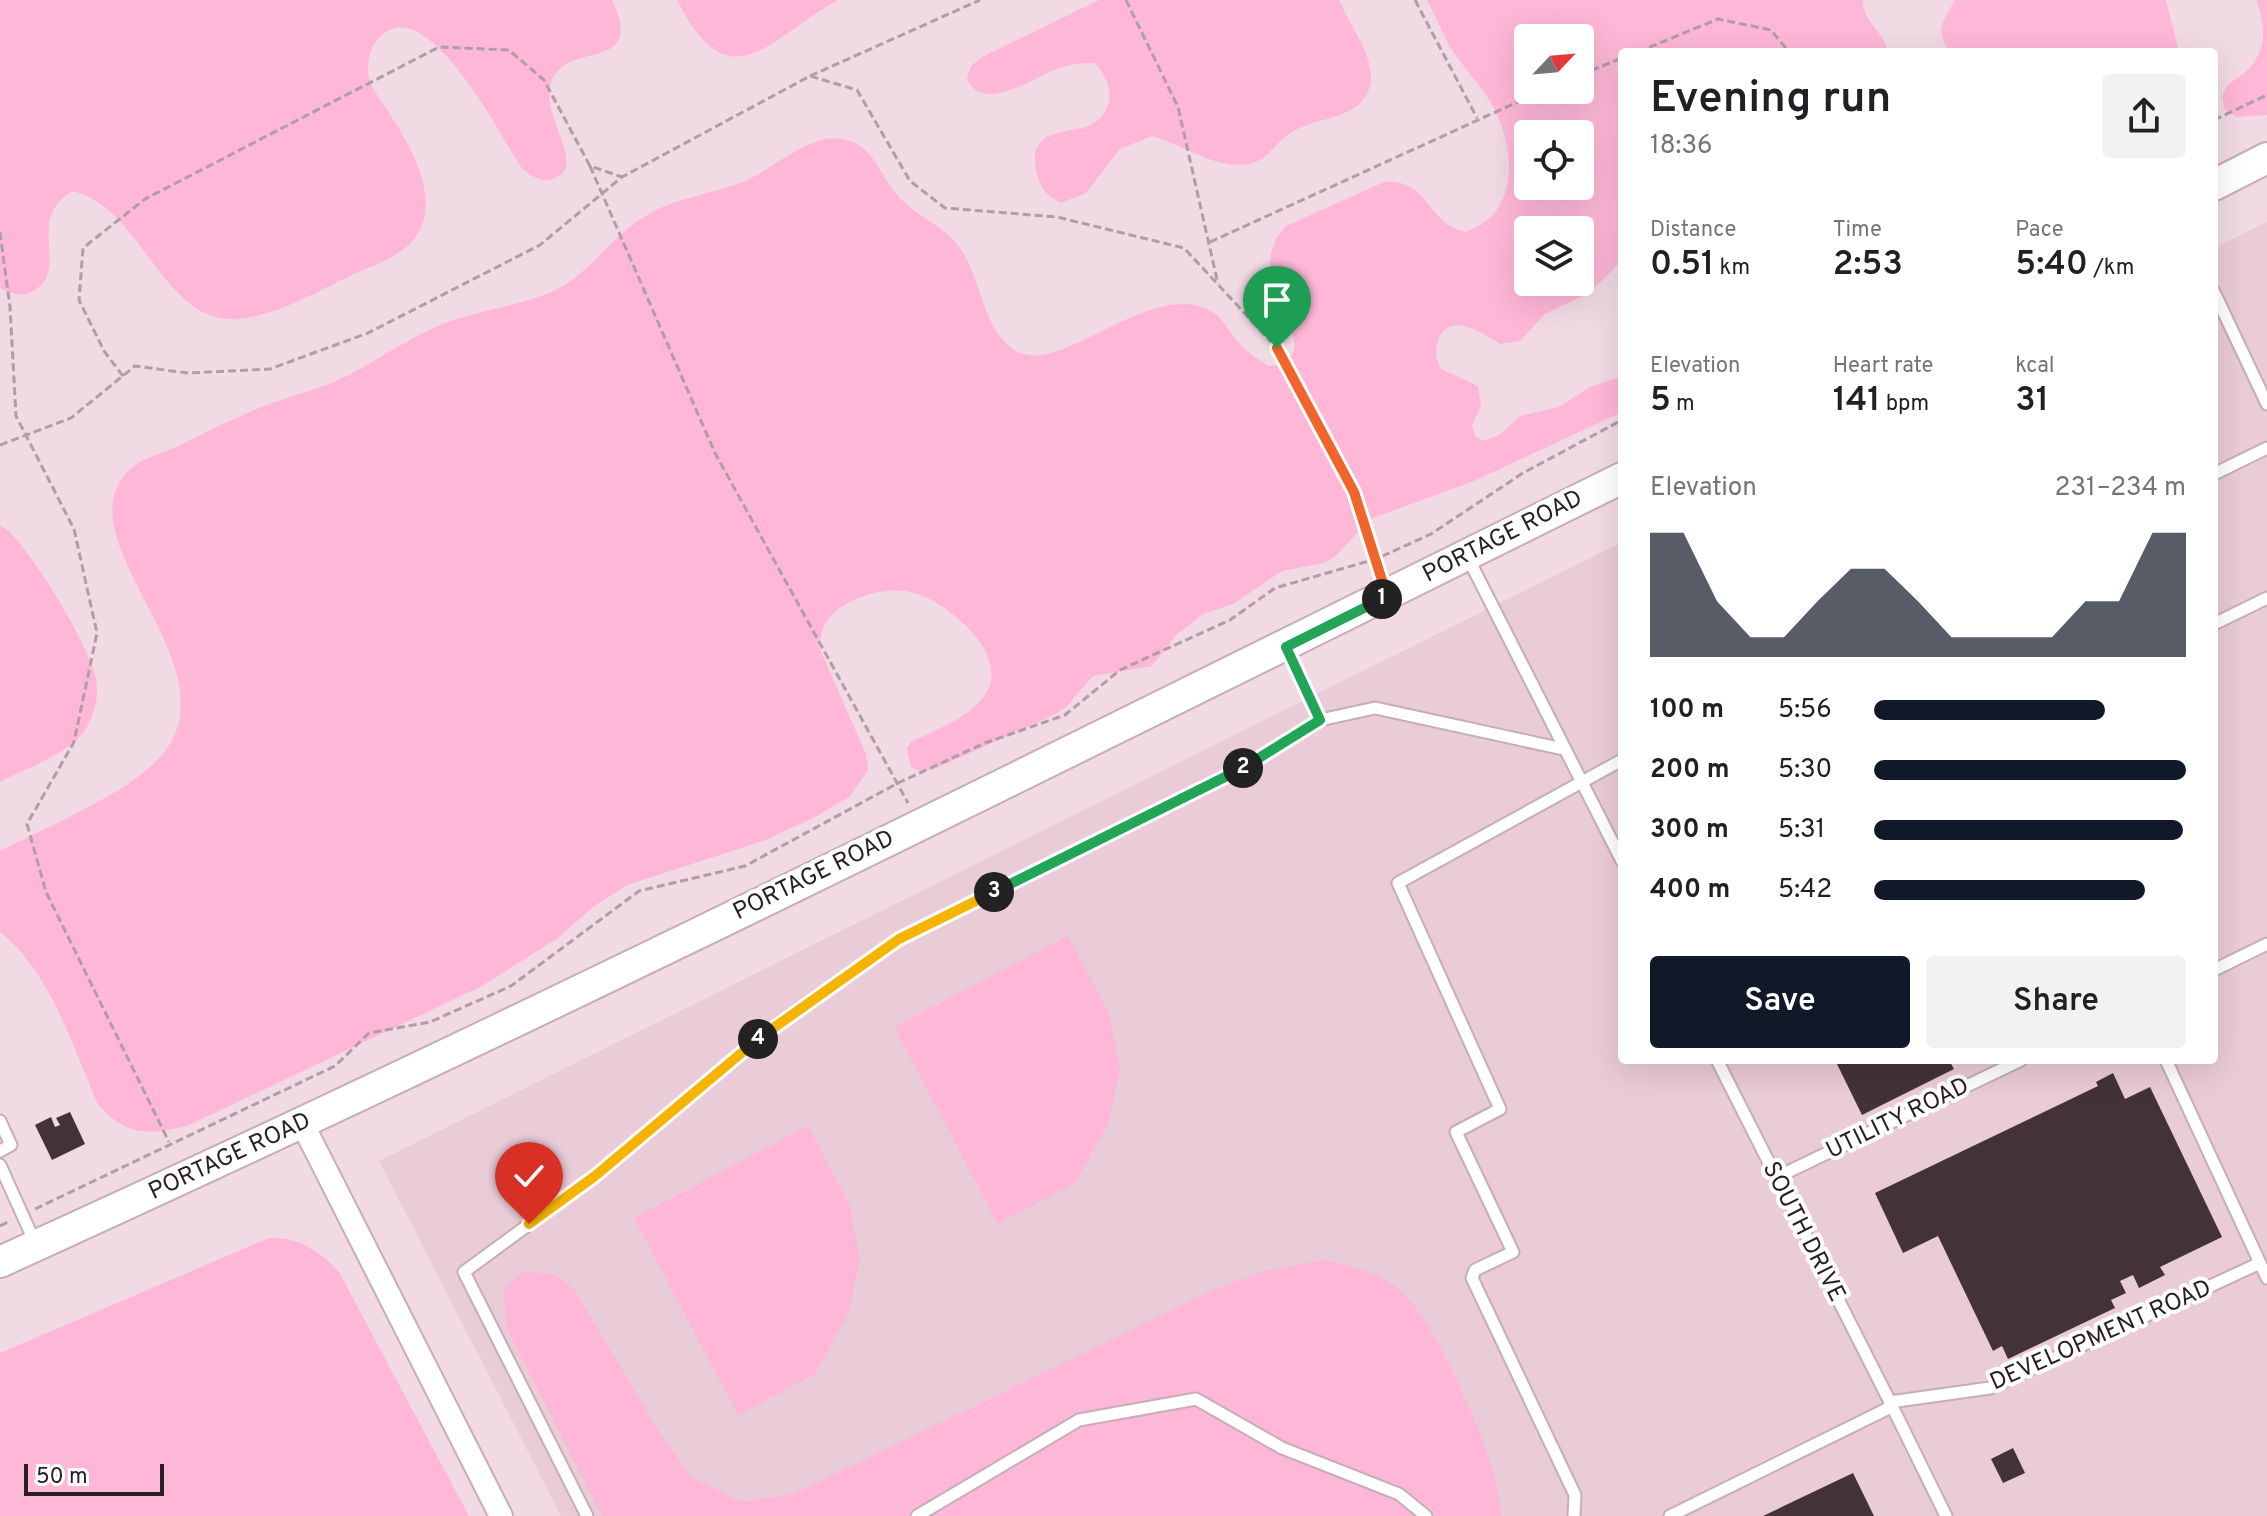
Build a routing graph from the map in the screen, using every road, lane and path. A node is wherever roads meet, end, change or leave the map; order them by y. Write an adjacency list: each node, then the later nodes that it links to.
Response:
1 (980, 0): 8 (path)
2 (1126, 0): 19 (path)
3 (1415, 0): 11 (path)
4 (1648, 48): 5 (path)
5 (1786, 48)
6 (1618, 60): 7 (path)
7 (1594, 69)
8 (810, 76): 15 (path); 20 (path)
9 (2267, 95): 12 (path)
10 (1514, 103): 11 (path)
11 (1477, 118): 19 (path)
12 (2218, 118)
13 (2267, 158): 16 (main road)
14 (590, 166): 15 (path); 17 (path); 22 (path)
15 (622, 177): 17 (path)
16 (2218, 183)
17 (604, 192): 22 (path); 40 (path)
18 (0, 232): 25 (path)
19 (1210, 242): 20 (path)
20 (1219, 285): 31 (path)
21 (2218, 300): 23 (lane)
22 (123, 376): 25 (path)
23 (2267, 404)
24 (1618, 422): 31 (path)
25 (26, 435): 26 (path); 50 (path)
26 (0, 445)
27 (2267, 448): 28 (lane)
28 (2218, 472)
29 (1618, 480): 30 (main road, PORTAGE ROAD)
30 (1466, 555): 32 (main road, PORTAGE ROAD); 37 (lane)
31 (1376, 559): 32 (path); 40 (path)
32 (1387, 596): 35 (main road, PORTAGE ROAD)
33 (2267, 598): 34 (lane)
34 (2218, 622)
35 (1286, 647): 36 (lane); 41 (main road, PORTAGE ROAD)
36 (1320, 720): 37 (lane); 62 (lane)
37 (1563, 749): 39 (lane)
38 (1618, 762): 39 (lane)
39 (1581, 780): 42 (lane); 65 (lane)
40 (898, 783): 41 (path); 50 (path)
41 (918, 826): 49 (main road, PORTAGE ROAD)
42 (1618, 853)
43 (2267, 944): 44 (lane)
44 (2218, 968)
45 (1719, 1064): 53 (lane, SOUTH DRIVE)
46 (2013, 1064): 53 (lane, UTILITY ROAD)
47 (2168, 1064): 58 (lane)
48 (0, 1121): 51 (lane)
49 (303, 1125): 56 (main road, PORTAGE ROAD); 61 (street)
50 (169, 1142): 54 (path)
51 (0, 1151)
52 (0, 1165): 54 (lane)
53 (1775, 1178): 60 (lane, SOUTH DRIVE)
54 (23, 1215): 55 (path); 56 (lane)
55 (0, 1226)
56 (37, 1245): 57 (main road, PORTAGE ROAD)
57 (0, 1262)
58 (2260, 1263): 59 (lane); 60 (lane, DEVELOPMENT ROAD)
59 (2267, 1278)
60 (1890, 1402): 66 (lane); 67 (lane, SOUTH DRIVE)
61 (501, 1516)
62 (587, 1516)
63 (917, 1516): 64 (lane)
64 (1426, 1516)
65 (1574, 1516)
66 (1670, 1516)
67 (1946, 1516)

